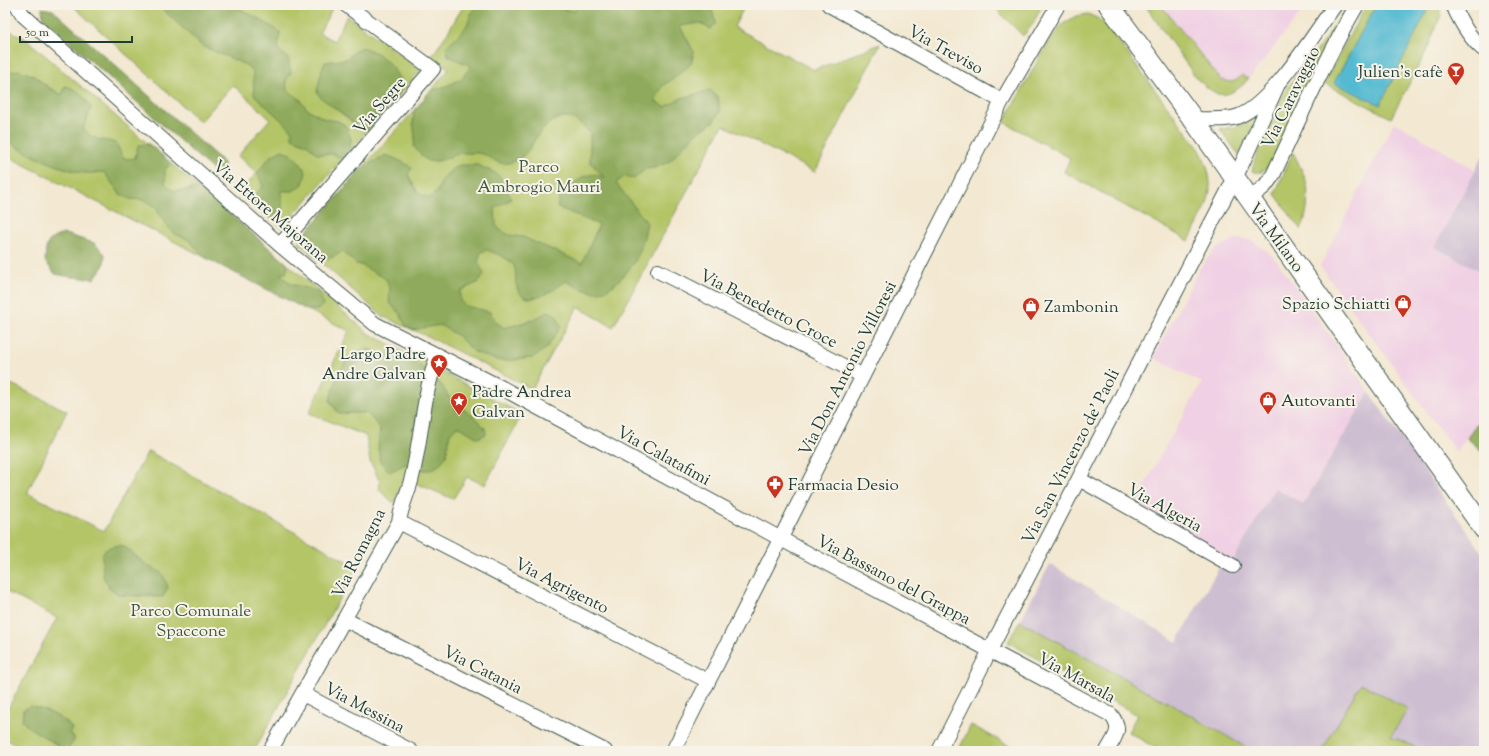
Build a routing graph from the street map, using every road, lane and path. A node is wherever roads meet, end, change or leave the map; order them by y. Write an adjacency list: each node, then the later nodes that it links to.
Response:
1 (17, 5): 15 (street, Via Ettore Majorana)
2 (346, 5): 15 (street, Via Segre)
3 (829, 5): 11 (street, Via Treviso)
4 (1058, 5): 11 (street, Via Don Antonio Villoresi)
5 (1109, 5): 12 (main road, Via Milano)
6 (1335, 5): 10 (street, Via Caravaggio)
7 (1357, 5): 14 (street, Via Caravaggio)
8 (1453, 5): 9 (street)
9 (1484, 50)
10 (1278, 84): 12 (street, Via Caravaggio); 13 (street, Via Caravaggio)
11 (1002, 101): 18 (street, Via Don Antonio Villoresi)
12 (1193, 119): 13 (main road, Via Milano)
13 (1234, 177): 14 (main road, Via Milano); 20 (street, Via San Vincenzo de' Paoli)
14 (1249, 199): 22 (main road, Via Milano)
15 (280, 245): 17 (street, Via Ettore Majorana)
16 (658, 271): 18 (street, Via Benedetto Croce)
17 (438, 355): 19 (street, Via Ettore Majorana); 21 (street, Via Romagna)
18 (863, 376): 23 (street, Via Don Antonio Villoresi)
19 (531, 403): 23 (street, Via Calatafimi)
20 (1079, 479): 24 (street, Via Algeria); 26 (street, Via San Vincenzo de' Paoli)
21 (399, 522): 25 (street, Via Romagna); 27 (street, Via Agrigento)
22 (1484, 530)
23 (781, 539): 26 (street, Via Bassano del Grappa); 27 (street, Via Don Antonio Villoresi)
24 (1233, 566)
25 (344, 619): 28 (street, Via Romagna); 31 (street, Via Catania)
26 (990, 650): 33 (street, Via San Vincenzo de' Paoli); 34 (street, Via Marsala)
27 (708, 681): 32 (street, Via Don Antonio Villoresi)
28 (303, 694): 29 (street, Via Romagna); 30 (street, Via Messina)
29 (270, 751)
30 (412, 751)
31 (605, 751)
32 (673, 751)
33 (939, 751)
34 (1107, 751)

